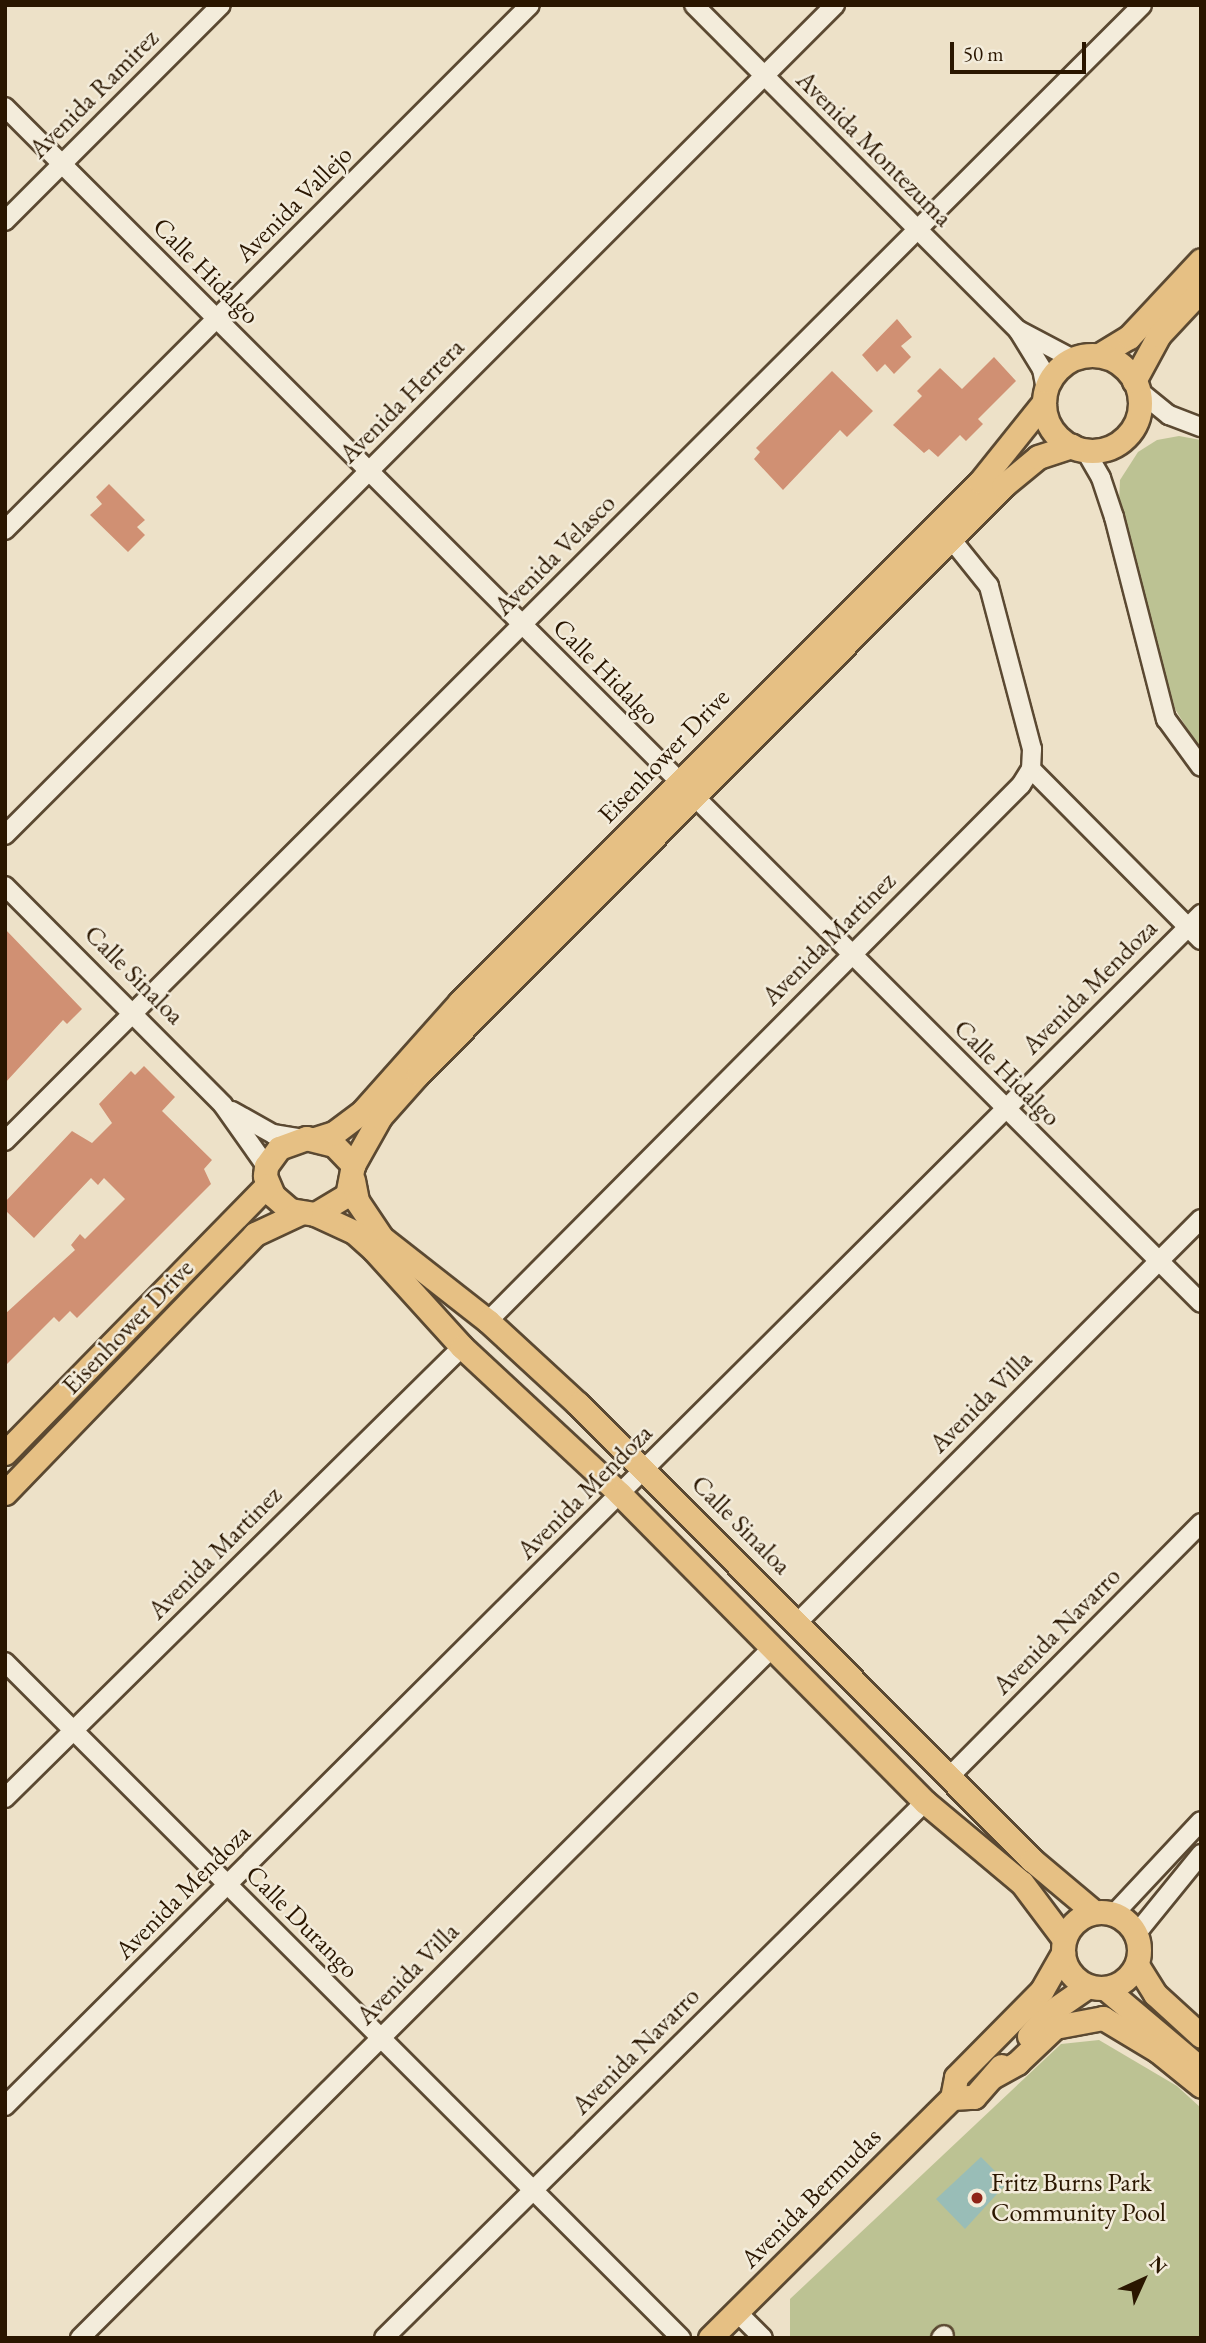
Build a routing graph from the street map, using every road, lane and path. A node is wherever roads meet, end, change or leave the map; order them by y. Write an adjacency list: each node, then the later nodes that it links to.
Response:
1 (221, 5): 8 (street, Avenida Ramirez)
2 (530, 5): 13 (street, Avenida Vallejo)
3 (694, 5): 6 (street, Avenida Montezuma)
4 (835, 5): 6 (street, Avenida Herrera)
5 (1142, 5): 10 (street, Avenida Velasco)
6 (765, 76): 10 (street, Avenida Montezuma); 21 (street, Avenida Herrera)
7 (5, 107): 8 (street, Calle Hidalgo)
8 (62, 164): 9 (street, Avenida Ramirez); 13 (street, Calle Hidalgo)
9 (5, 221)
10 (918, 230): 14 (street, Avenida Montezuma); 24 (street, Avenida Velasco)
11 (1201, 260): 15 (main road)
12 (1201, 290): 17 (main road, Eisenhower Drive)
13 (216, 319): 21 (street, Calle Hidalgo); 22 (street, Avenida Vallejo)
14 (1018, 330): 16 (street, Avenida Montezuma); 18 (street, Avenida Montezuma)
15 (1099, 355): 16 (main road); 17 (main road)
16 (1073, 359): 18 (main road, Eisenhower Drive)
17 (1136, 385): 19 (street); 20 (main road, Eisenhower Drive)
18 (1045, 396): 20 (main road); 27 (main road, Eisenhower Drive)
19 (1201, 427)
20 (1079, 448): 23 (main road, Eisenhower Drive); 25 (street)
21 (369, 471): 24 (street, Calle Hidalgo); 28 (street, Avenida Herrera)
22 (5, 530)
23 (952, 540): 26 (street); 27 (main road, Eisenhower Drive)
24 (522, 625): 27 (street, Calle Hidalgo); 32 (street, Avenida Velasco)
25 (1201, 767)
26 (1031, 769): 30 (street); 31 (street, Avenida Martinez)
27 (687, 791): 31 (street, Calle Hidalgo); 35 (main road, Eisenhower Drive); 37 (main road, Eisenhower Drive)
28 (5, 835)
29 (5, 886): 32 (street, Calle Sinaloa)
30 (1196, 927): 34 (street, Avenida Mendoza)
31 (851, 953): 34 (street, Calle Hidalgo); 43 (street, Avenida Martinez)
32 (133, 1013): 33 (street, Calle Sinaloa); 36 (street, Avenida Velasco)
33 (223, 1105): 35 (street, Calle Sinaloa); 38 (street, Calle Sinaloa)
34 (1006, 1108): 41 (street, Calle Hidalgo); 46 (street, Avenida Mendoza)
35 (307, 1138): 37 (main road); 38 (main road)
36 (5, 1141)
37 (353, 1173): 39 (main road); 43 (main road, Calle Sinaloa)
38 (266, 1175): 39 (main road); 45 (main road, Eisenhower Drive)
39 (308, 1214): 44 (main road); 47 (main road, Eisenhower Drive)
40 (1201, 1219): 41 (street, Avenida Villa)
41 (1159, 1262): 42 (street, Calle Hidalgo); 50 (street, Avenida Villa)
42 (1201, 1303)
43 (488, 1321): 46 (main road, Calle Sinaloa)
44 (462, 1347): 48 (main road); 53 (street, Avenida Martinez)
45 (5, 1453)
46 (645, 1469): 48 (street, Avenida Mendoza); 50 (main road, Calle Sinaloa)
47 (5, 1493)
48 (620, 1494): 51 (main road); 60 (street, Avenida Mendoza)
49 (1201, 1523): 54 (street, Avenida Navarro)
50 (798, 1622): 54 (main road, Calle Sinaloa)
51 (772, 1648): 56 (main road); 67 (street, Avenida Villa)
52 (5, 1662): 53 (street, Calle Durango)
53 (73, 1730): 55 (street, Avenida Martinez); 60 (street, Calle Durango)
54 (951, 1775): 61 (main road, Calle Sinaloa)
55 (5, 1798)
56 (925, 1802): 63 (main road); 73 (street, Avenida Navarro)
57 (1201, 1821): 61 (street)
58 (1201, 1854): 59 (street)
59 (1196, 1872): 62 (street)
60 (228, 1885): 67 (street, Calle Durango); 72 (street, Avenida Mendoza)
61 (1104, 1913): 62 (main road); 63 (main road)
62 (1136, 1934): 64 (main road)
63 (1064, 1946): 65 (main road); 71 (main road, Avenida Bermudas)
64 (1137, 1965): 65 (main road); 66 (main road)
65 (1096, 1987): 68 (main road); 69 (main road, Avenida Bermudas)
66 (1201, 2036)
67 (381, 2038): 73 (street, Calle Durango); 75 (street, Avenida Villa)
68 (1201, 2070)
69 (992, 2077): 70 (main road); 71 (main road, Avenida Bermudas)
70 (1201, 2087)
71 (952, 2098): 74 (main road, Avenida Bermudas)
72 (5, 2106)
73 (533, 2189): 76 (street, Avenida Navarro); 77 (street, Calle Durango)
74 (736, 2311): 78 (main road, Avenida Bermudas); 79 (street)
75 (80, 2338)
76 (384, 2338)
77 (681, 2338)
78 (710, 2338)
79 (763, 2338)

